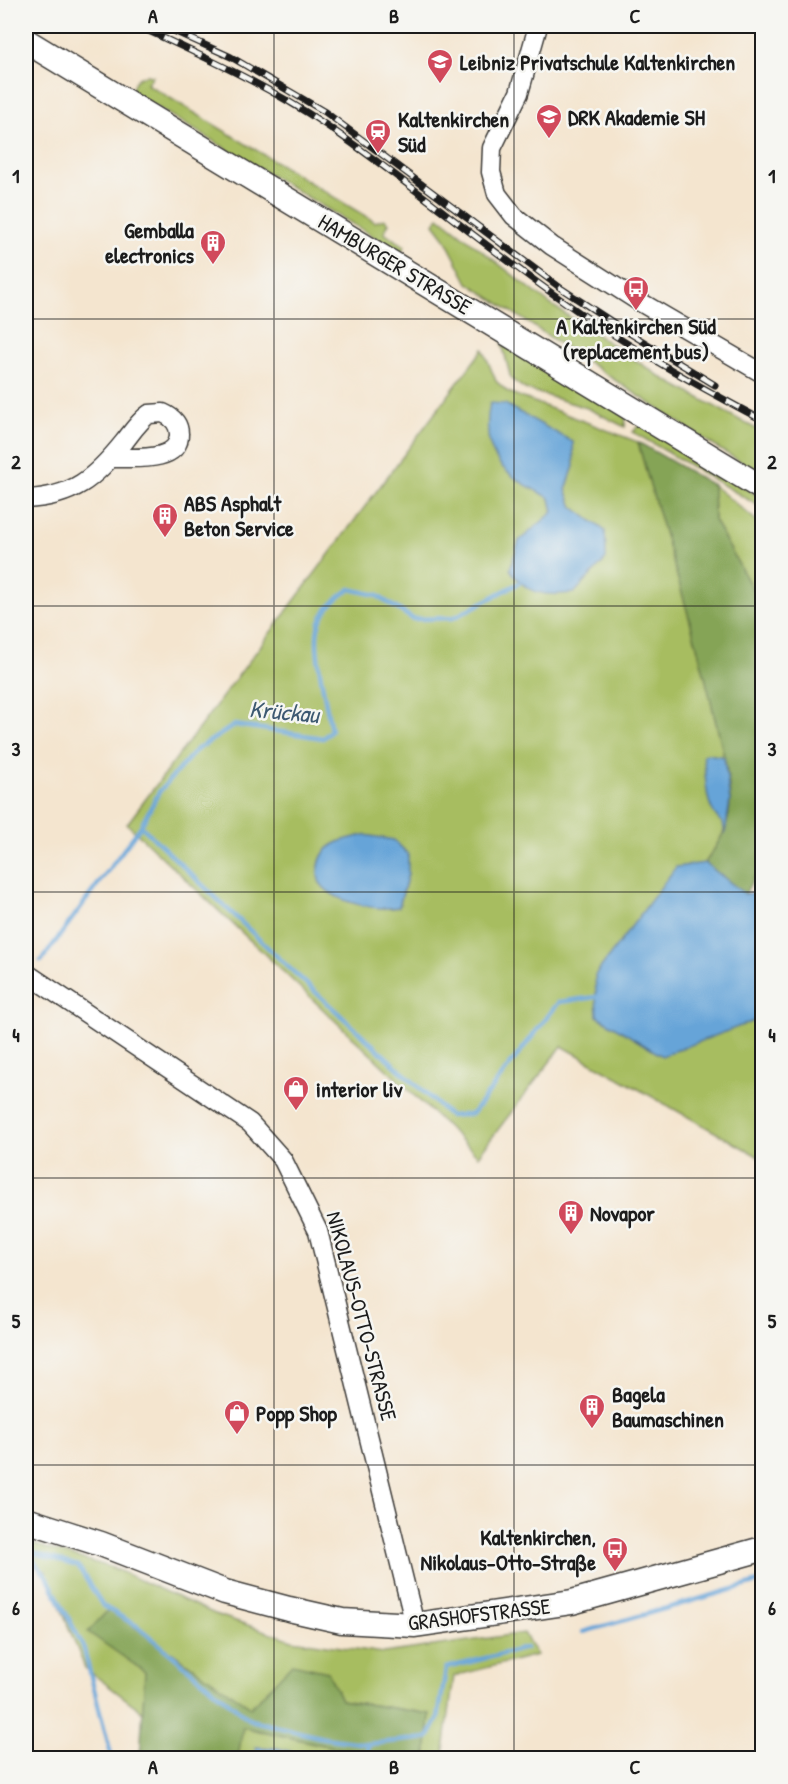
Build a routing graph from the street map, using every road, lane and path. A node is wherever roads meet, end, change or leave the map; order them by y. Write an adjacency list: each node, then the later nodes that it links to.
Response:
1 (538, 26): 3 (street)
2 (26, 41): 5 (main road, HAMBURGER STRASSE)
3 (762, 373)
4 (111, 458): 6 (street)
5 (762, 488)
6 (26, 499)
7 (26, 973): 10 (street, NIKOLAUS-OTTO-STRASSE)
8 (26, 1520): 10 (main road, GRASHOFSTRASSE)
9 (762, 1549): 10 (main road, GRASHOFSTRASSE)
10 (415, 1625)

